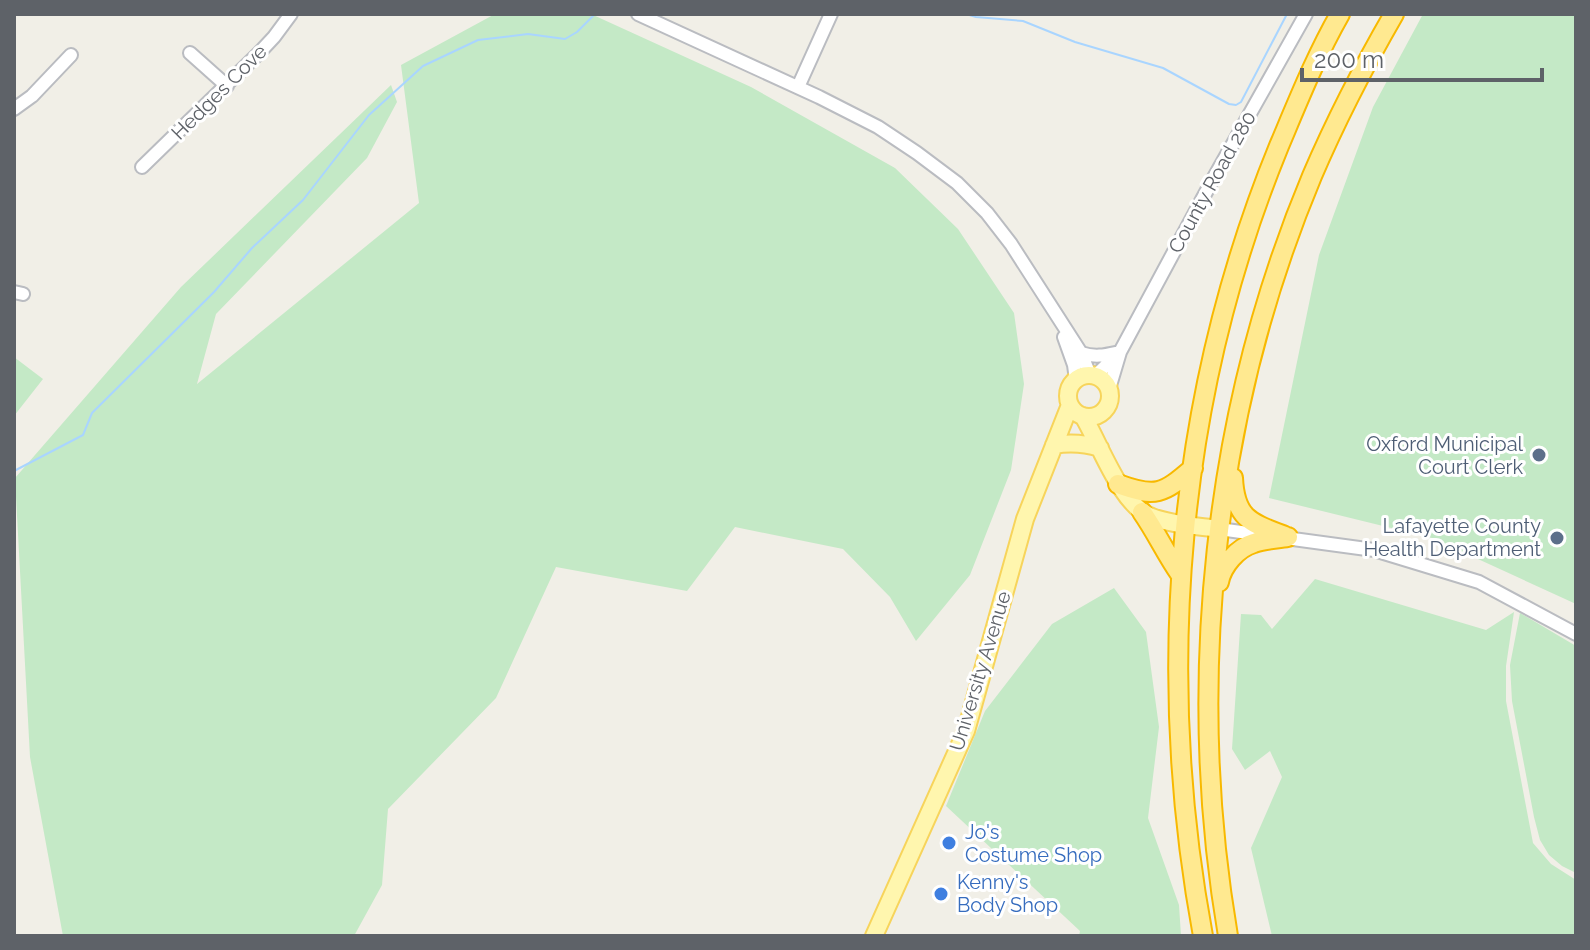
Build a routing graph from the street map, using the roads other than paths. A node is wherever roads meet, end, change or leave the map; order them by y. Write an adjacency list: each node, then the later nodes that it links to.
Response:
1 (291, 14): 9 (street, Hedges Cove)
2 (638, 14): 10 (street)
3 (831, 14): 10 (street)
4 (1306, 14): 14 (street, County Road 280)
5 (1340, 14): 23 (highway)
6 (1394, 14): 22 (highway)
7 (190, 53): 9 (street)
8 (71, 55): 11 (street)
9 (227, 86): 12 (street, Hedges Cove)
10 (798, 87): 13 (street)
11 (14, 109)
12 (142, 167)
13 (1060, 322): 15 (street); 16 (street)
14 (1120, 352): 15 (street); 16 (street); 17 (street)
15 (1081, 353): 16 (street)
16 (1087, 377): 17 (main road); 18 (main road)
17 (1109, 389): 19 (main road)
18 (1078, 412): 19 (main road); 20 (main road, University Avenue); 21 (main road)
19 (1102, 412): 24 (main road)
20 (1054, 445): 21 (main road); 32 (main road, University Avenue)
21 (1100, 448): 24 (main road)
22 (1231, 452): 27 (highway); 28 (highway)
23 (1193, 468): 24 (highway); 26 (highway)
24 (1114, 475): 25 (main road)
25 (1142, 512): 26 (main road); 29 (highway)
26 (1184, 525): 27 (main road); 29 (highway)
27 (1219, 529): 28 (street); 30 (highway)
28 (1288, 537): 30 (highway); 31 (street)
29 (1180, 574): 33 (highway)
30 (1211, 627): 34 (highway)
31 (1576, 634)
32 (874, 936)
33 (1203, 936)
34 (1228, 936)

